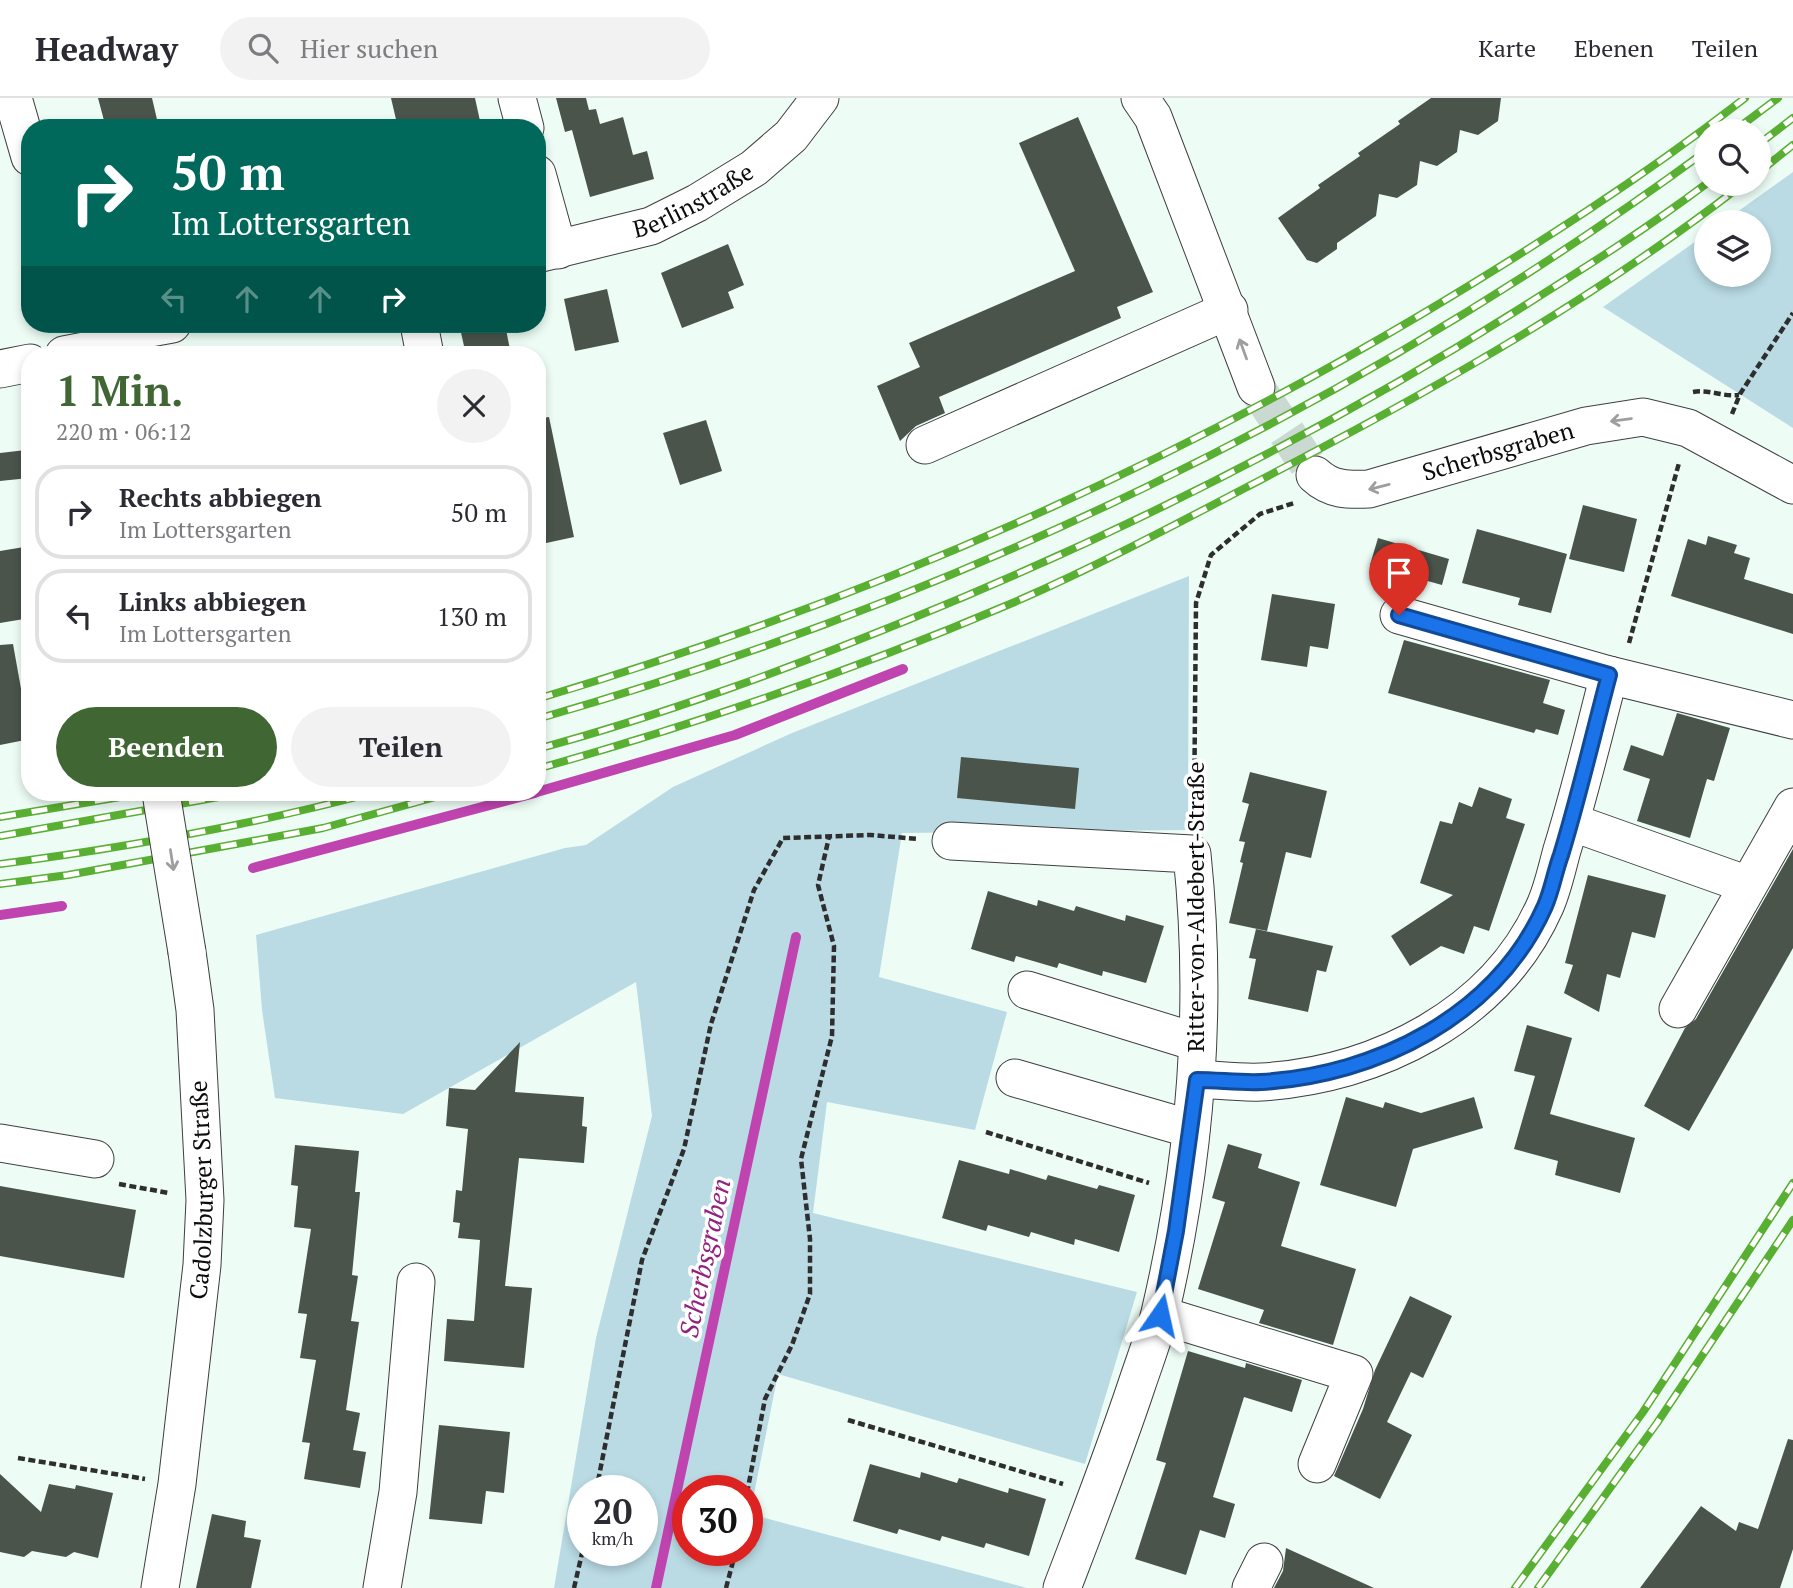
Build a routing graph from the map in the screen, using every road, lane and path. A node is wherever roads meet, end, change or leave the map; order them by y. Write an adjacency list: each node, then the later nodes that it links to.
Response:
1 (13, 98): 6 (street)
2 (517, 98): 5 (street)
3 (820, 98): 7 (street, Berlinstraße)
4 (1140, 98): 8 (street)
5 (523, 119)
6 (21, 126)
7 (547, 252)
8 (1229, 310): 14 (street, one-way to 8); 16 (street)
9 (1793, 313): 17 (path)
10 (124, 333): 11 (street)
11 (78, 346)
12 (21, 365): 13 (street)
13 (0, 369)
14 (1256, 387)
15 (1688, 428): 17 (street, Scherbsgraben); 19 (street, Scherbsgraben, one-way to 19); 22 (path)
16 (925, 445)
17 (1736, 452): 18 (street); 20 (street, Scherbsgraben)
18 (1793, 461)
19 (1320, 480): 29 (path, Ritter-von-Aldebert-Straße)
20 (1793, 485)
21 (1399, 615): 22 (street)
22 (1609, 675): 23 (street); 26 (street)
23 (1793, 720)
24 (162, 801): 41 (street, Cadolzburger Straße, one-way to 41, bridge)
25 (1793, 807): 30 (street)
26 (1571, 822): 30 (street); 35 (street)
27 (829, 837): 28 (path); 47 (path); 48 (path)
28 (951, 841): 29 (street)
29 (1192, 854): 33 (street, Ritter-von-Aldebert-Straße)
30 (1748, 885): 32 (street)
31 (1027, 990): 33 (street)
32 (1678, 1009)
33 (1196, 1042): 35 (street, Ritter-von-Aldebert-Straße)
34 (1015, 1078): 36 (street)
35 (1197, 1080): 36 (street, Ritter-von-Aldebert-Straße)
36 (1191, 1129): 40 (street, Ritter-von-Aldebert-Straße)
37 (986, 1132): 40 (path)
38 (0, 1143): 39 (street)
39 (94, 1159): 41 (path)
40 (1182, 1193): 43 (street, Ritter-von-Aldebert-Straße)
41 (205, 1200): 49 (street, Cadolzburger Straße)
42 (416, 1282): 55 (street)
43 (1160, 1315): 46 (street); 50 (street, Ritter-von-Aldebert-Straße)
44 (848, 1420): 50 (path)
45 (18, 1458): 49 (path)
46 (1317, 1464)
47 (599, 1475)
48 (750, 1475)
49 (177, 1484): 54 (street, Cadolzburger Straße)
50 (1098, 1494): 53 (street, Ritter-von-Aldebert-Straße)
51 (579, 1566): 56 (path)
52 (732, 1566): 57 (path)
53 (1068, 1586)
54 (160, 1588)
55 (382, 1588)
56 (574, 1588)
57 (726, 1588)

